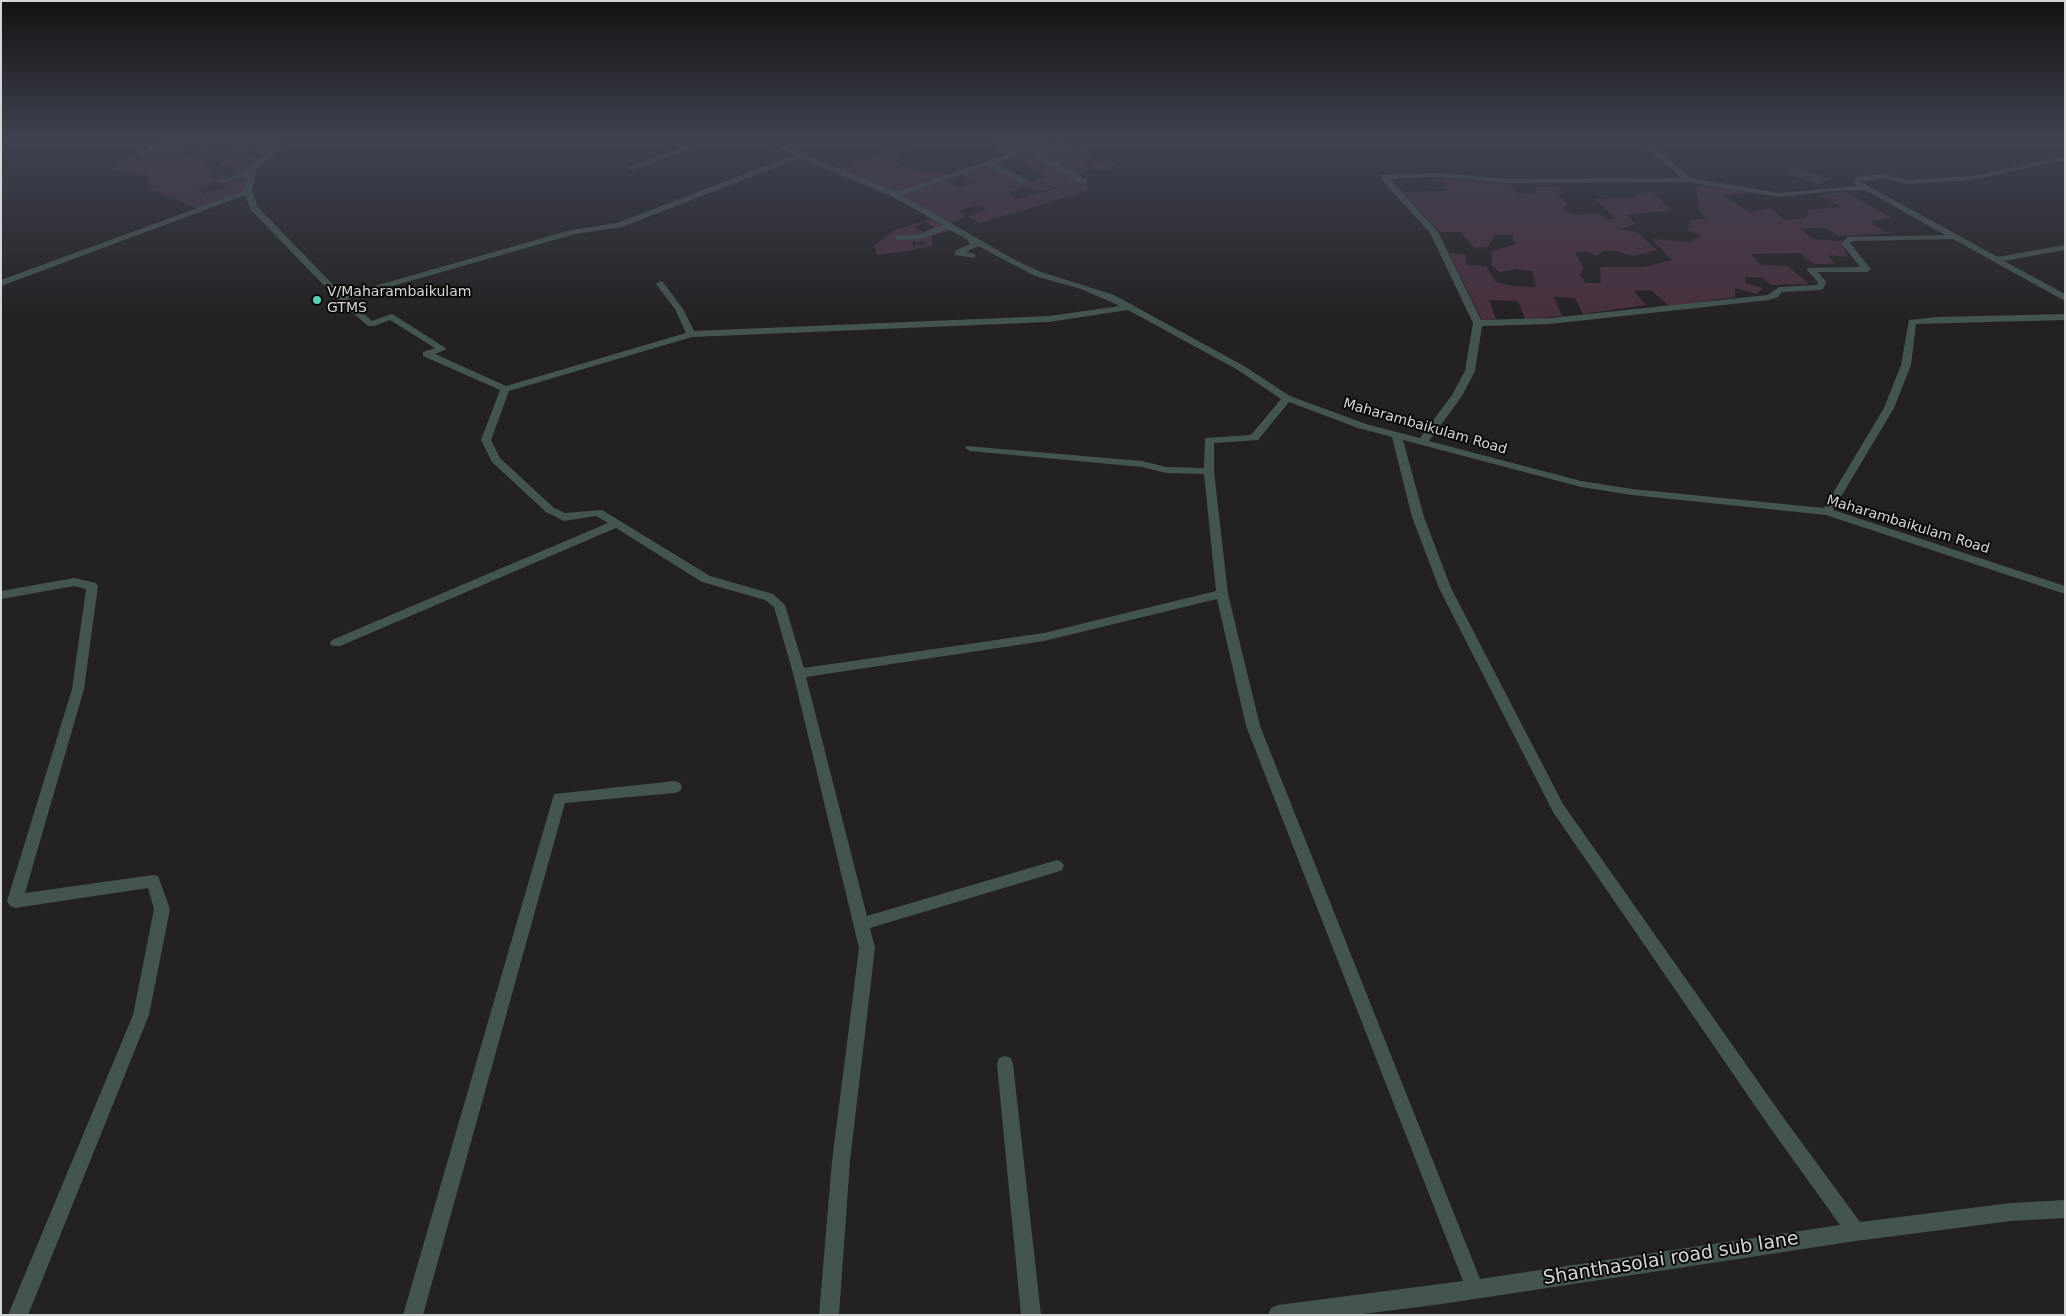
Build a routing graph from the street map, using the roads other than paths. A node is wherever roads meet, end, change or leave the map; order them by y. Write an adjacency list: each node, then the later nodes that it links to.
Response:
1 (219, 202): 14 (street)
2 (252, 202): 16 (street)
3 (678, 202): 16 (street)
4 (905, 202): 7 (street, Maharambaikulam Road)
5 (1407, 202): 20 (street)
6 (1891, 202): 8 (street)
7 (948, 226): 9 (street); 10 (street, Maharambaikulam Road)
8 (1952, 237): 13 (street); 20 (street)
9 (899, 238)
10 (971, 238): 12 (street); 18 (street, Maharambaikulam Road)
11 (2065, 247): 13 (street)
12 (972, 256)
13 (1997, 260): 17 (street)
14 (1, 283)
15 (660, 284): 21 (street)
16 (341, 298): 22 (street)
17 (2065, 298)
18 (1129, 306): 21 (street); 23 (street, Maharambaikulam Road)
19 (2065, 318): 28 (street)
20 (1478, 323): 25 (street)
21 (691, 334): 22 (street)
22 (505, 389): 29 (street)
23 (1287, 398): 24 (street, Maharambaikulam Road); 27 (street)
24 (1397, 436): 25 (street, Maharambaikulam Road); 40 (street)
25 (1422, 443): 28 (street, Maharambaikulam Road)
26 (970, 448): 27 (street)
27 (1209, 471): 31 (street)
28 (1827, 512): 30 (street, Maharambaikulam Road)
29 (616, 524): 33 (street); 34 (street)
30 (2065, 590)
31 (1222, 594): 34 (street); 41 (street)
32 (1, 595): 42 (street)
33 (336, 643)
34 (798, 673): 37 (street)
35 (674, 787): 43 (street)
36 (1057, 866): 37 (street)
37 (861, 924): 44 (street)
38 (1005, 1064): 45 (street)
39 (2065, 1209): 40 (street, Shanthasolai road sub lane)
40 (1856, 1232): 41 (street, Shanthasolai road sub lane)
41 (1475, 1289): 46 (street, Shanthasolai road sub lane)
42 (18, 1315)
43 (413, 1315)
44 (829, 1315)
45 (1031, 1315)
46 (1278, 1315)

